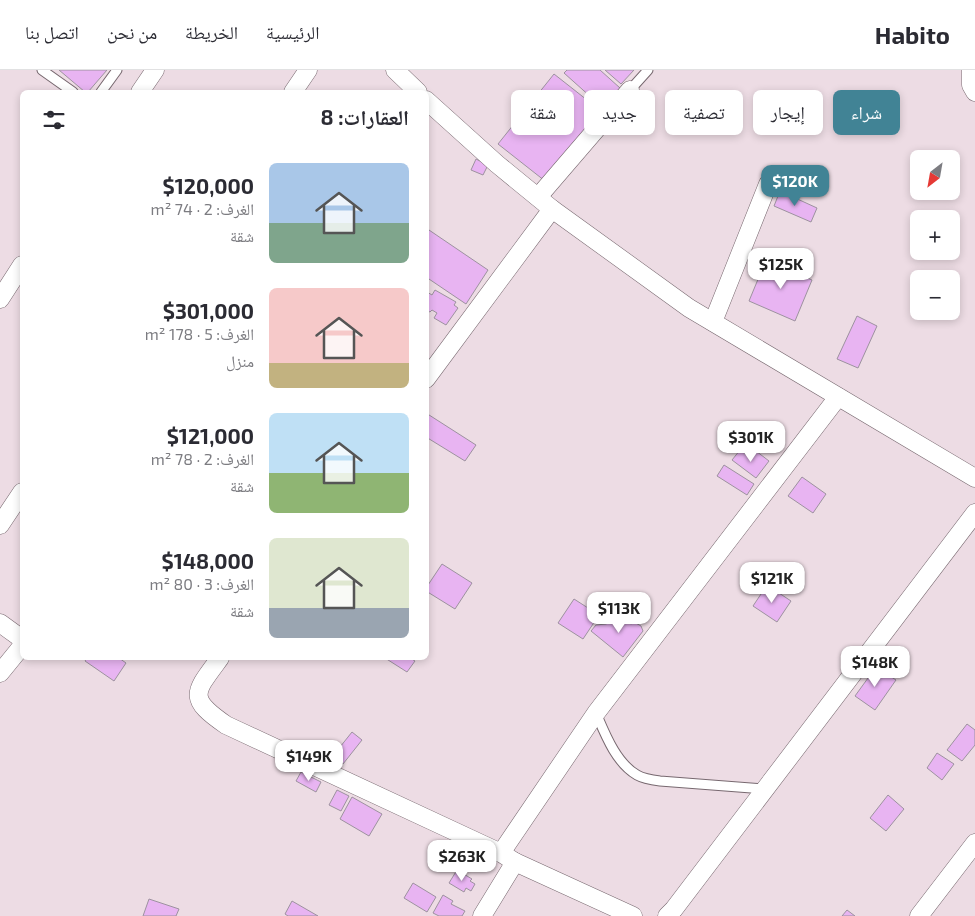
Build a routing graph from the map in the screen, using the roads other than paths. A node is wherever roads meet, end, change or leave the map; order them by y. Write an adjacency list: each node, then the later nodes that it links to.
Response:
1 (42, 70): 8 (lane)
2 (117, 70): 9 (lane)
3 (155, 70): 10 (street)
4 (308, 70): 11 (street)
5 (395, 70): 12 (street)
6 (648, 70): 13 (lane)
7 (971, 70): 14 (street)
8 (70, 90)
9 (102, 90)
10 (141, 90)
11 (294, 90)
12 (414, 90)
13 (630, 90)
14 (975, 92)
15 (429, 105): 18 (street)
16 (592, 135): 18 (street)
17 (768, 184): 22 (street)
18 (538, 198): 19 (street)
19 (552, 209): 22 (street); 23 (street)
20 (20, 268): 21 (street)
21 (0, 299)
22 (713, 322): 24 (street)
23 (429, 375)
24 (838, 397): 25 (street); 34 (street)
25 (975, 478)
26 (20, 495): 28 (street)
27 (975, 513): 35 (street)
28 (0, 525)
29 (0, 623): 30 (street)
30 (20, 638)
31 (20, 648): 33 (street)
32 (219, 660): 37 (street)
33 (0, 673)
34 (596, 713): 35 (lane); 37 (street)
35 (765, 789): 40 (street)
36 (975, 844): 41 (street)
37 (508, 858): 38 (street); 39 (street)
38 (482, 916)
39 (633, 916)
40 (667, 916)
41 (919, 916)

